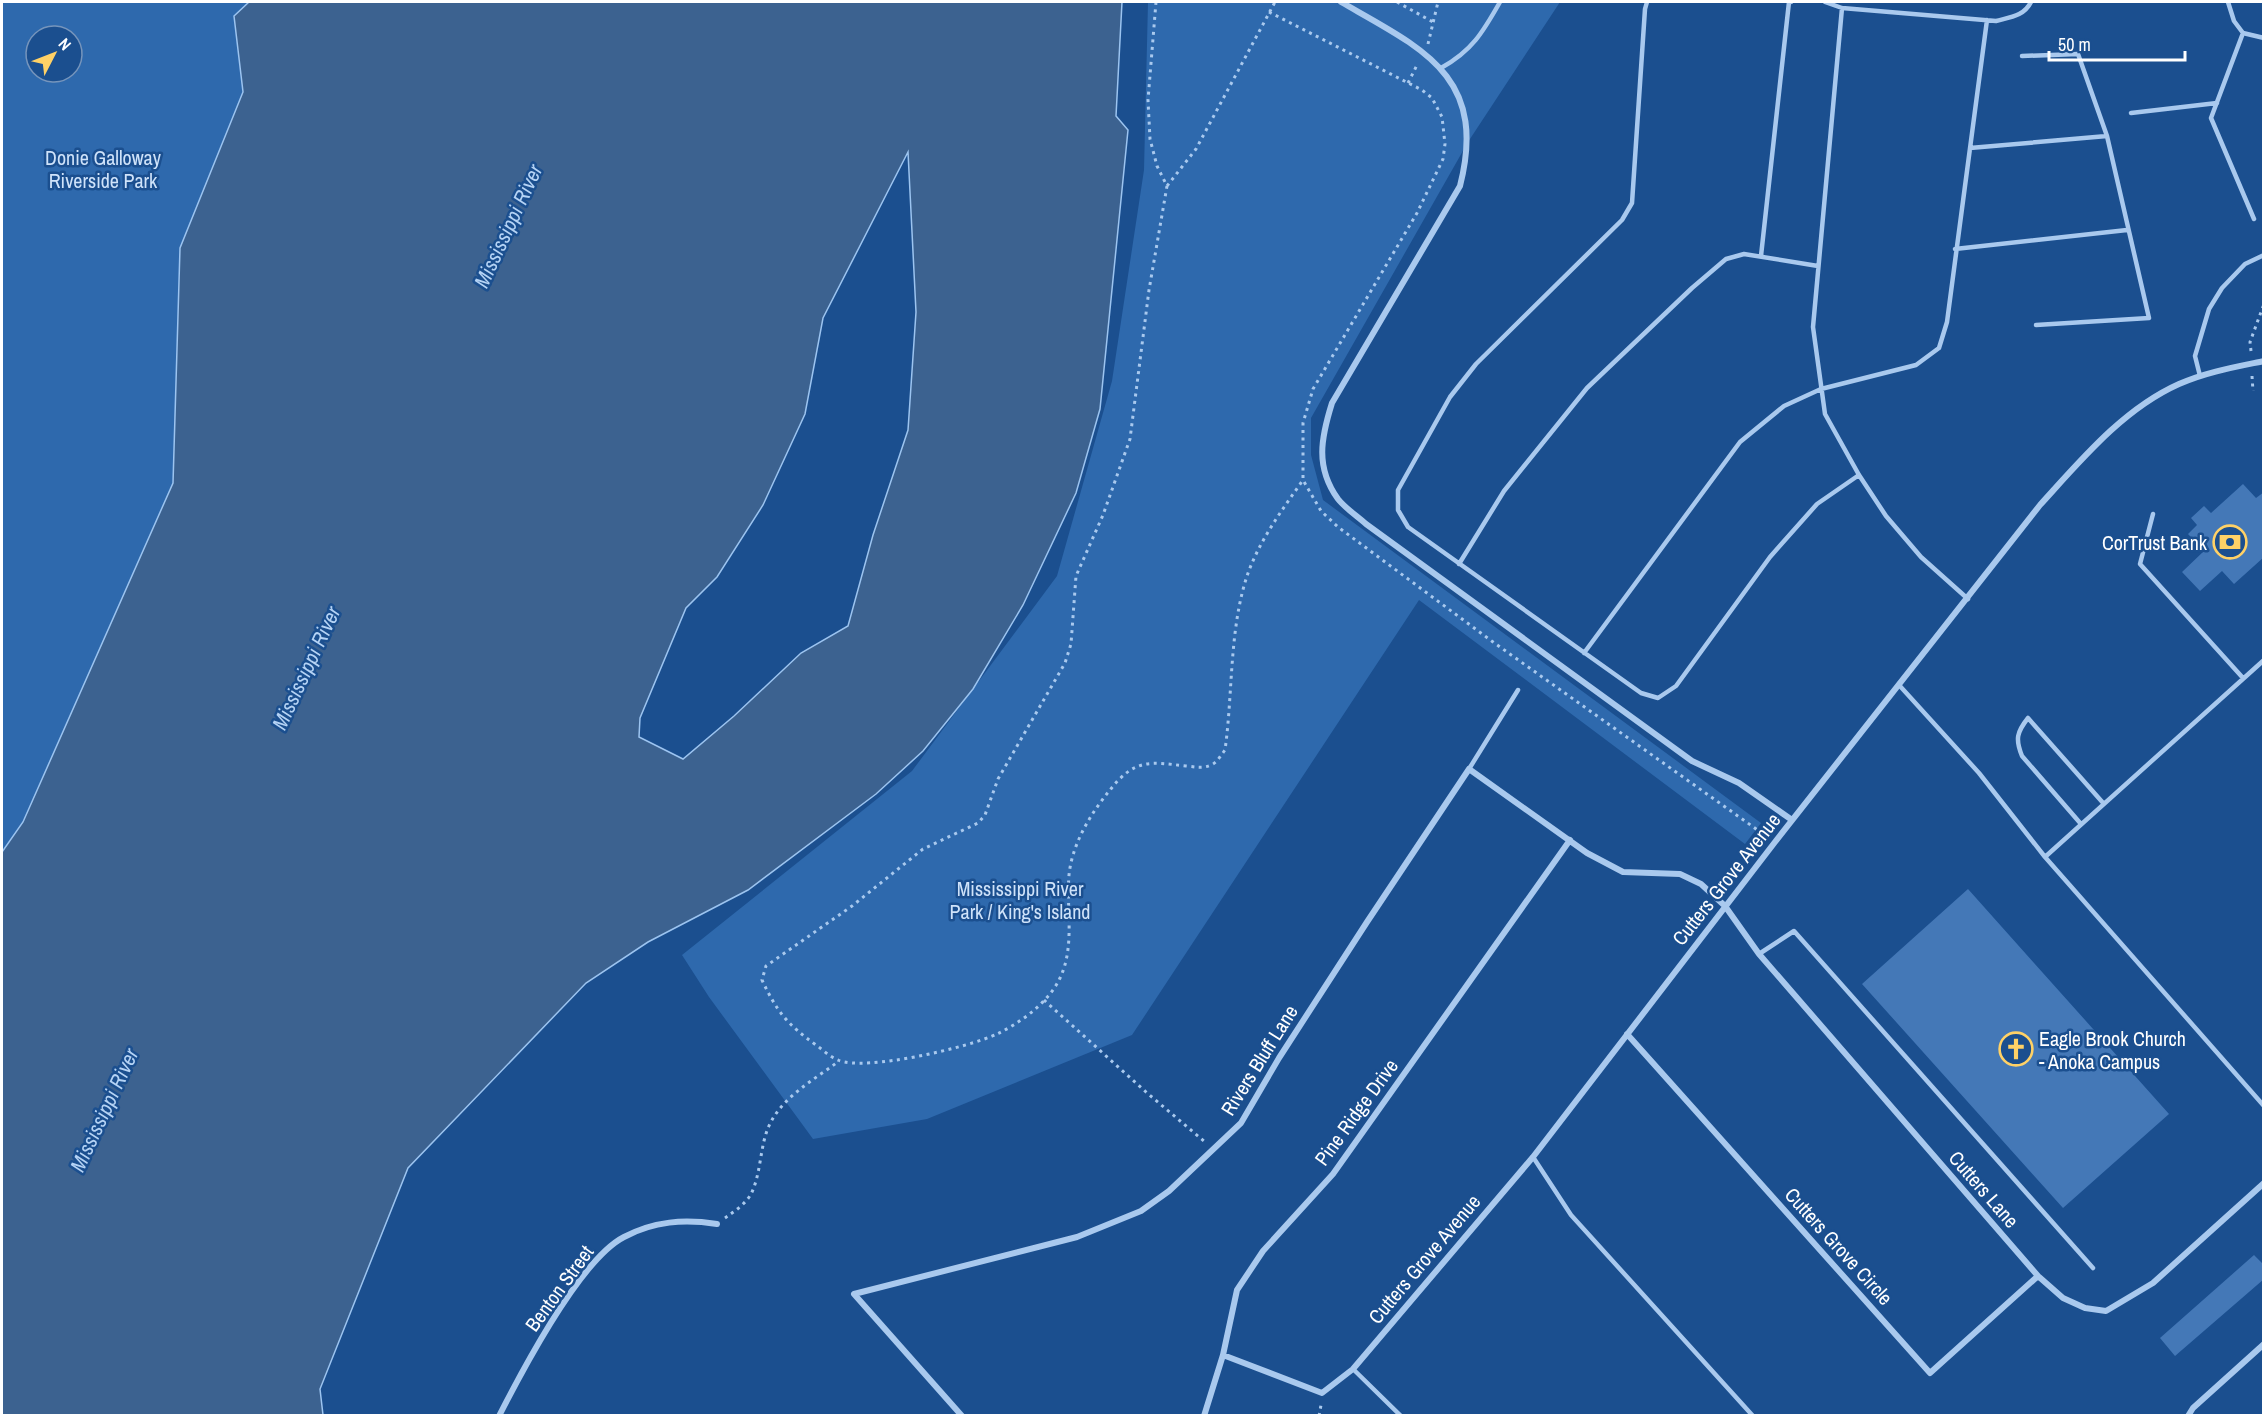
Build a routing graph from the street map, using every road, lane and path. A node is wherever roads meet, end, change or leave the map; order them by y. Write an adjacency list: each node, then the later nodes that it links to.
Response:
1 (1156, 2): 23 (path)
2 (1275, 2): 12 (path)
3 (1341, 2): 18 (street)
4 (1397, 2): 14 (path)
5 (1500, 2): 18 (lane)
6 (1647, 2): 39 (lane)
7 (1791, 2): 28 (lane)
8 (1825, 2): 11 (lane)
9 (2031, 2): 13 (lane)
10 (2228, 2): 15 (lane)
11 (1842, 8): 13 (lane); 29 (lane)
12 (1269, 12): 23 (path); 37 (path)
13 (1987, 20): 22 (lane)
14 (1433, 22)
15 (2244, 33): 16 (lane); 19 (lane)
16 (2264, 38)
17 (2022, 56): 21 (lane)
18 (1441, 68): 48 (street)
19 (2217, 103): 20 (lane); 24 (lane)
20 (2131, 113)
21 (2107, 136): 22 (lane); 25 (lane)
22 (1970, 148): 26 (lane)
23 (1167, 186): 57 (path)
24 (2254, 219)
25 (2127, 230): 26 (lane); 31 (lane)
26 (1955, 249): 35 (lane)
27 (2264, 255): 34 (lane)
28 (1761, 256): 29 (lane); 39 (lane)
29 (1818, 266): 35 (lane)
30 (2264, 304): 32 (path)
31 (2036, 325)
32 (2250, 342)
33 (2264, 361): 34 (street, Cutters Grove Avenue)
34 (2200, 376): 40 (street, Cutters Grove Avenue)
35 (1821, 389): 36 (lane); 41 (lane)
36 (1859, 475): 40 (lane); 41 (lane)
37 (1303, 480): 51 (path); 55 (path)
38 (2153, 514): 43 (lane)
39 (1459, 564): 41 (lane)
40 (1968, 599): 44 (street, Cutters Grove Avenue)
41 (1584, 653)
42 (2264, 660): 43 (lane)
43 (2243, 678): 47 (lane)
44 (1899, 685): 48 (street, Cutters Grove Avenue); 52 (lane)
45 (1518, 690): 46 (lane)
46 (1469, 769): 50 (street); 59 (street, Rivers Bluff Lane)
47 (2104, 804): 49 (lane); 49 (lane)
48 (1792, 820): 51 (street, Cutters Grove Avenue)
49 (2081, 824): 52 (lane)
50 (1569, 840): 53 (street); 66 (street, Pine Ridge Drive)
51 (1775, 842): 53 (street, Cutters Grove Avenue)
52 (2045, 857): 58 (lane)
53 (1725, 906): 54 (street, Cutters Lane); 56 (street, Cutters Grove Avenue)
54 (1759, 954): 63 (lane); 64 (street, Cutters Lane)
55 (1044, 1000): 57 (path); 59 (path)
56 (1627, 1034): 60 (street, Cutters Grove Avenue); 64 (street, Cutters Grove Circle)
57 (839, 1061): 62 (path)
58 (2264, 1106)
59 (1214, 1149): 69 (street, Rivers Bluff Lane)
60 (1533, 1157): 67 (street, Cutters Grove Avenue); 72 (lane)
61 (2264, 1183): 64 (street, Cutters Lane)
62 (717, 1224): 68 (street, Benton Street)
63 (2093, 1268)
64 (2038, 1276)
65 (2264, 1344): 73 (street)
66 (1223, 1355): 67 (street, Cutters Grove Avenue); 70 (street, Pine Ridge Drive)
67 (1353, 1369): 71 (lane)
68 (499, 1416)
69 (962, 1416)
70 (1204, 1416)
71 (1401, 1416)
72 (1753, 1416)
73 (2188, 1416)

